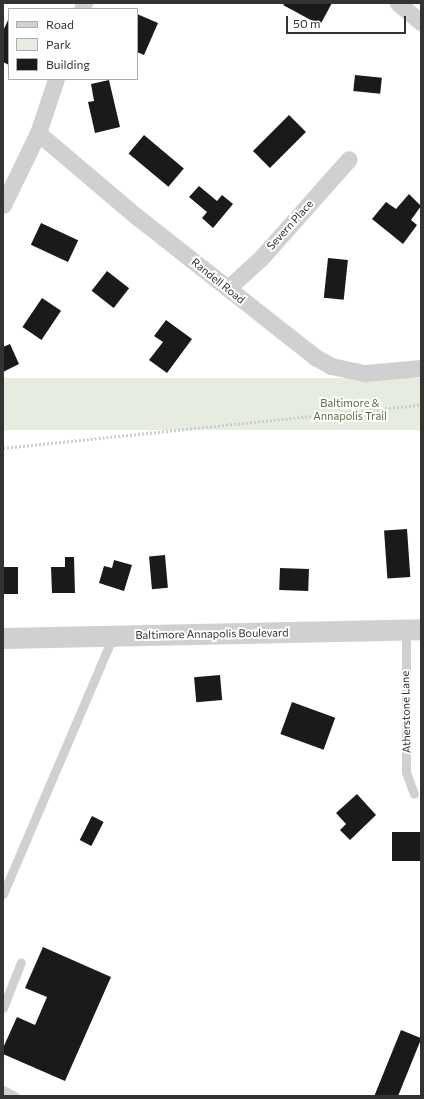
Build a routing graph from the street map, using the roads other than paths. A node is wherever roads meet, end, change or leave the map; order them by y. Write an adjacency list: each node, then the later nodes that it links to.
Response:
1 (398, 3): 2 (street)
2 (421, 22)
3 (56, 80): 4 (street)
4 (38, 133): 6 (street); 7 (street, Randell Road)
5 (350, 159): 7 (street, Severn Place)
6 (3, 205)
7 (228, 288): 8 (street, Randell Road)
8 (421, 368)
9 (414, 629): 10 (street, Baltimore Annapolis Boulevard); 12 (lane, Atherstone Lane)
10 (113, 636): 11 (street, Baltimore Annapolis Boulevard); 13 (lane)
11 (3, 638)
12 (414, 794)
13 (3, 894)
14 (21, 962): 15 (lane)
15 (4, 1002)
16 (3, 1090): 17 (lane)
17 (15, 1096)

